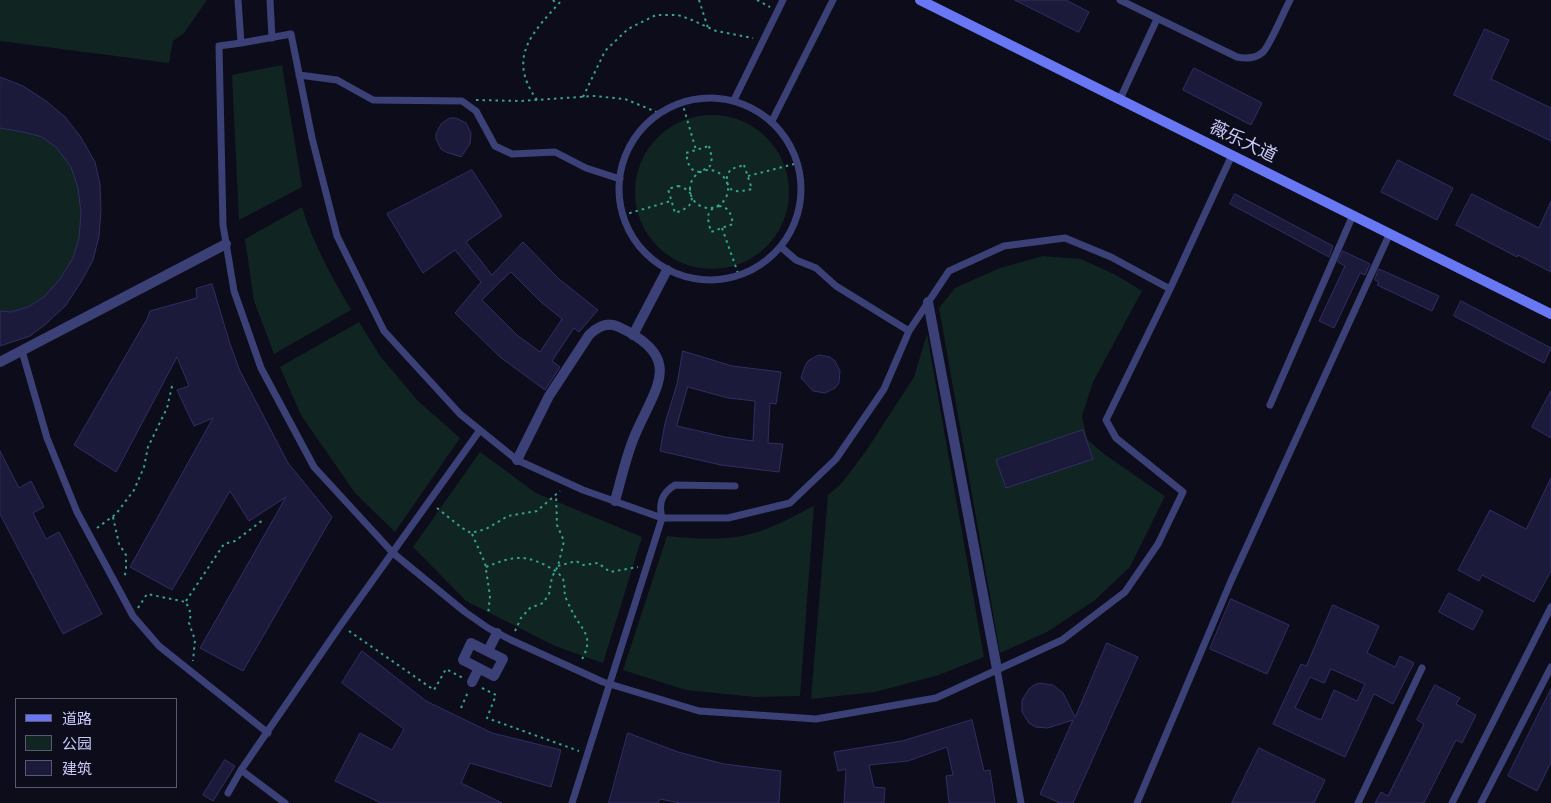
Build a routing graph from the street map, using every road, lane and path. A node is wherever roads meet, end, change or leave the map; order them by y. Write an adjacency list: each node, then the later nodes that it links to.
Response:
1 (238, 0): 18 (lane)
2 (270, 0): 16 (lane)
3 (553, 0): 12 (path)
4 (562, 0): 12 (path)
5 (699, 0): 15 (path)
6 (757, 0): 13 (path)
7 (783, 0): 13 (lane)
8 (833, 0): 27 (lane)
9 (920, 0): 21 (main road, 薇乐大道)
10 (1120, 0): 14 (lane)
11 (1290, 0): 14 (lane)
12 (557, 5): 22 (path)
13 (778, 11): 17 (lane)
14 (1157, 19): 21 (lane)
15 (708, 28): 17 (path); 20 (path)
16 (272, 38): 18 (lane); 19 (lane)
17 (764, 40): 23 (lane)
18 (241, 43): 42 (lane)
19 (299, 75): 24 (lane); 55 (lane)
20 (583, 97): 22 (path); 26 (path)
21 (1120, 99): 29 (main road, 薇乐大道)
22 (537, 100): 24 (path)
23 (734, 100): 25 (lane); 27 (lane)
24 (462, 102): 33 (lane)
25 (682, 102): 26 (lane); 28 (path)
26 (659, 113): 33 (lane)
27 (772, 120): 30 (lane)
28 (696, 150): 31 (path); 31 (path)
29 (1232, 155): 38 (main road, 薇乐大道); 46 (lane)
30 (798, 163): 32 (path); 43 (lane)
31 (704, 171): 34 (path); 35 (path)
32 (748, 176): 34 (path); 34 (path)
33 (620, 179): 39 (lane)
34 (727, 183): 37 (path)
35 (692, 195): 36 (path); 36 (path); 37 (path)
36 (671, 201): 39 (path)
37 (715, 207): 40 (path); 40 (path)
38 (1353, 215): 41 (main road, 薇乐大道); 54 (lane)
39 (623, 216): 44 (lane)
40 (722, 228): 45 (path)
41 (1390, 233): 48 (main road, 薇乐大道); 96 (lane)
42 (226, 244): 51 (street); 67 (lane)
43 (781, 247): 45 (lane); 49 (lane)
44 (667, 270): 45 (lane); 50 (street)
45 (739, 276)
46 (1170, 289): 47 (lane); 84 (lane)
47 (928, 302): 49 (lane); 84 (street)
48 (1551, 314)
49 (909, 331): 63 (lane)
50 (633, 334): 56 (street); 61 (street)
51 (22, 351): 52 (street); 66 (lane)
52 (0, 362)
53 (174, 382): 62 (path)
54 (1270, 405)
55 (480, 430): 56 (lane); 60 (lane)
56 (517, 460): 57 (lane)
57 (568, 483): 59 (path); 61 (lane)
58 (735, 486): 63 (lane)
59 (556, 494): 65 (path); 69 (path)
60 (430, 501): 65 (path); 67 (lane)
61 (615, 501): 63 (lane)
62 (112, 517): 66 (path); 72 (path)
63 (662, 518): 68 (lane)
64 (263, 520): 73 (path)
65 (471, 532): 70 (path)
66 (88, 533): 72 (lane)
67 (393, 553): 76 (lane); 77 (lane)
68 (647, 565): 69 (path); 87 (lane)
69 (558, 566): 71 (path)
70 (486, 567): 71 (path); 77 (path)
71 (555, 570): 78 (path); 83 (path)
72 (121, 594): 75 (lane)
73 (186, 602): 75 (path); 85 (path)
74 (1551, 607): 98 (lane)
75 (133, 616): 85 (lane)
76 (340, 626): 86 (path); 89 (lane)
77 (492, 630): 78 (lane); 79 (street)
78 (511, 640): 83 (lane)
79 (488, 651): 81 (street); 81 (street)
80 (1551, 667): 99 (lane)
81 (479, 668): 86 (street)
82 (1422, 668): 97 (lane)
83 (576, 669): 87 (lane)
84 (997, 669): 87 (lane); 95 (lane)
85 (192, 672): 89 (lane)
86 (472, 682): 88 (path); 90 (path)
87 (609, 684): 90 (lane)
88 (460, 708)
89 (268, 733): 91 (lane)
90 (587, 754): 94 (lane)
91 (241, 770): 92 (lane); 93 (lane)
92 (228, 793)
93 (285, 803)
94 (572, 803)
95 (1022, 803)
96 (1137, 803)
97 (1358, 803)
98 (1452, 803)
99 (1481, 803)

